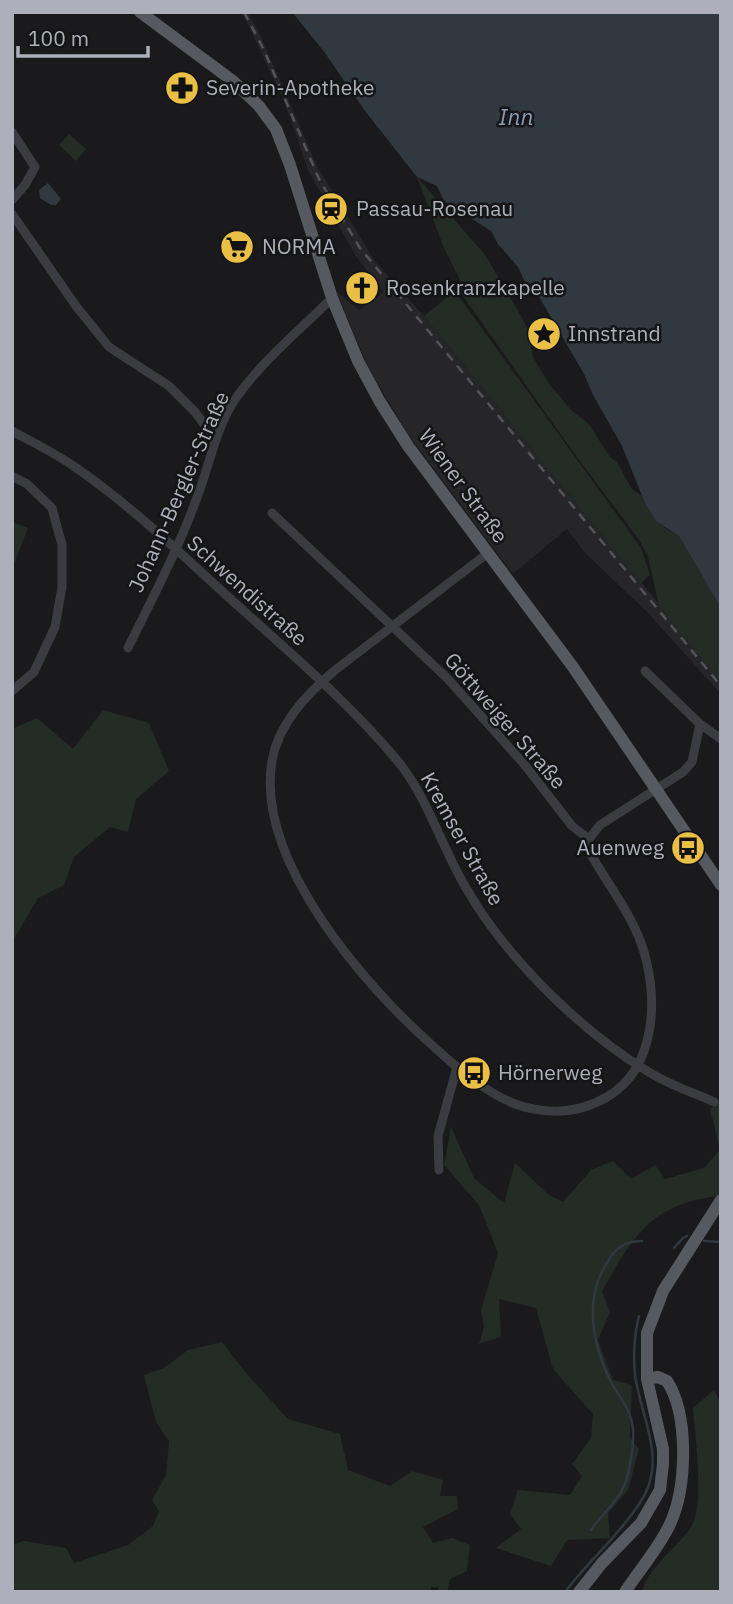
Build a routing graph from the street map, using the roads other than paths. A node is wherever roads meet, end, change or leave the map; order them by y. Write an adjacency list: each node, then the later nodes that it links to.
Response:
1 (140, 12): 5 (main road, Wiener Straße)
2 (12, 132): 3 (street)
3 (12, 200)
4 (12, 214): 7 (street)
5 (332, 298): 7 (street, Johann-Bergler-Straße); 11 (main road, Wiener Straße)
6 (12, 430): 10 (street, Schwendistraße)
7 (216, 440): 10 (street, Johann-Bergler-Straße)
8 (12, 476): 16 (street)
9 (272, 513): 12 (street)
10 (176, 550): 13 (street, Johann-Bergler-Straße); 15 (street, Schwendistraße)
11 (488, 554): 12 (street, Göttweiger Straße); 19 (main road, Wiener Straße)
12 (393, 626): 15 (street, Göttweiger Straße); 20 (street, Göttweiger Straße)
13 (128, 648)
14 (645, 671): 17 (street)
15 (322, 681): 22 (street, Kremser Straße); 23 (street, Göttweiger Straße)
16 (12, 691)
17 (700, 724): 18 (street); 19 (street)
18 (721, 739)
19 (657, 789): 20 (street); 21 (main road, Wiener Straße)
20 (589, 839): 22 (street, Göttweiger Straße)
21 (721, 885)
22 (637, 1064): 23 (street, Göttweiger Straße); 24 (street, Kremser Straße)
23 (457, 1068): 25 (street)
24 (714, 1102)
25 (439, 1170)
26 (721, 1200): 27 (main road)
27 (647, 1379): 28 (main road); 29 (main road)
28 (579, 1592)
29 (625, 1592)

